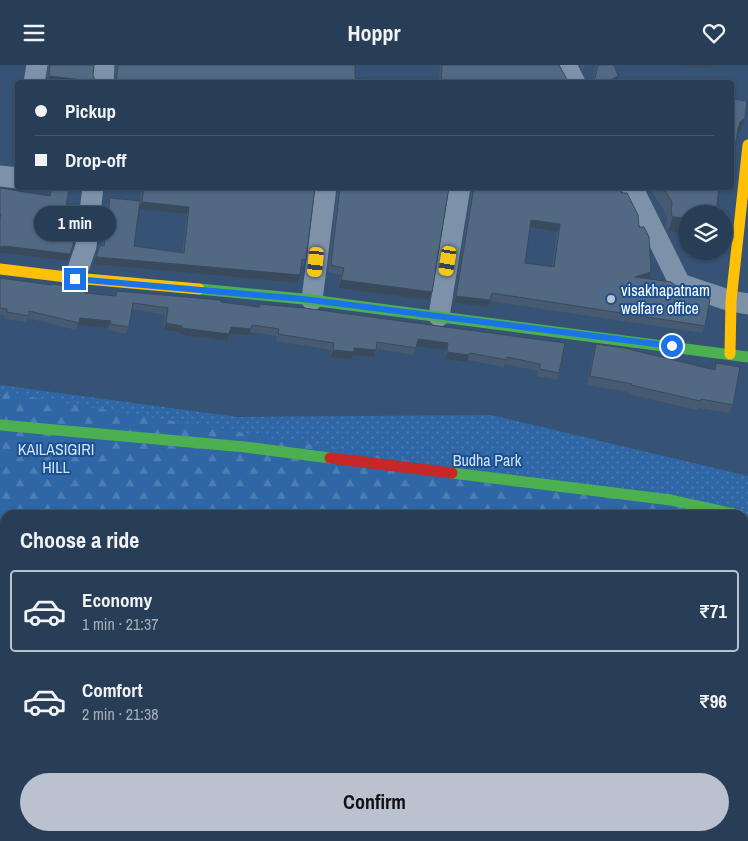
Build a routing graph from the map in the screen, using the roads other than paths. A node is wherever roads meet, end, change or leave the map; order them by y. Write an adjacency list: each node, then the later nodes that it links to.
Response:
1 (37, 65): 4 (street)
2 (104, 65): 5 (street)
3 (566, 65): 6 (street)
4 (34, 80)
5 (102, 80)
6 (574, 80)
7 (748, 145): 17 (street)
8 (0, 176): 9 (street)
9 (15, 178)
10 (93, 190): 15 (street)
11 (326, 190): 16 (street)
12 (460, 190): 18 (street)
13 (633, 190): 17 (street)
14 (0, 269): 15 (street)
15 (75, 279): 16 (street)
16 (312, 300): 18 (street)
17 (739, 302): 19 (street)
18 (439, 316): 19 (street)
19 (730, 354): 20 (street)
20 (748, 357)
21 (0, 425): 22 (street)
22 (718, 510)

